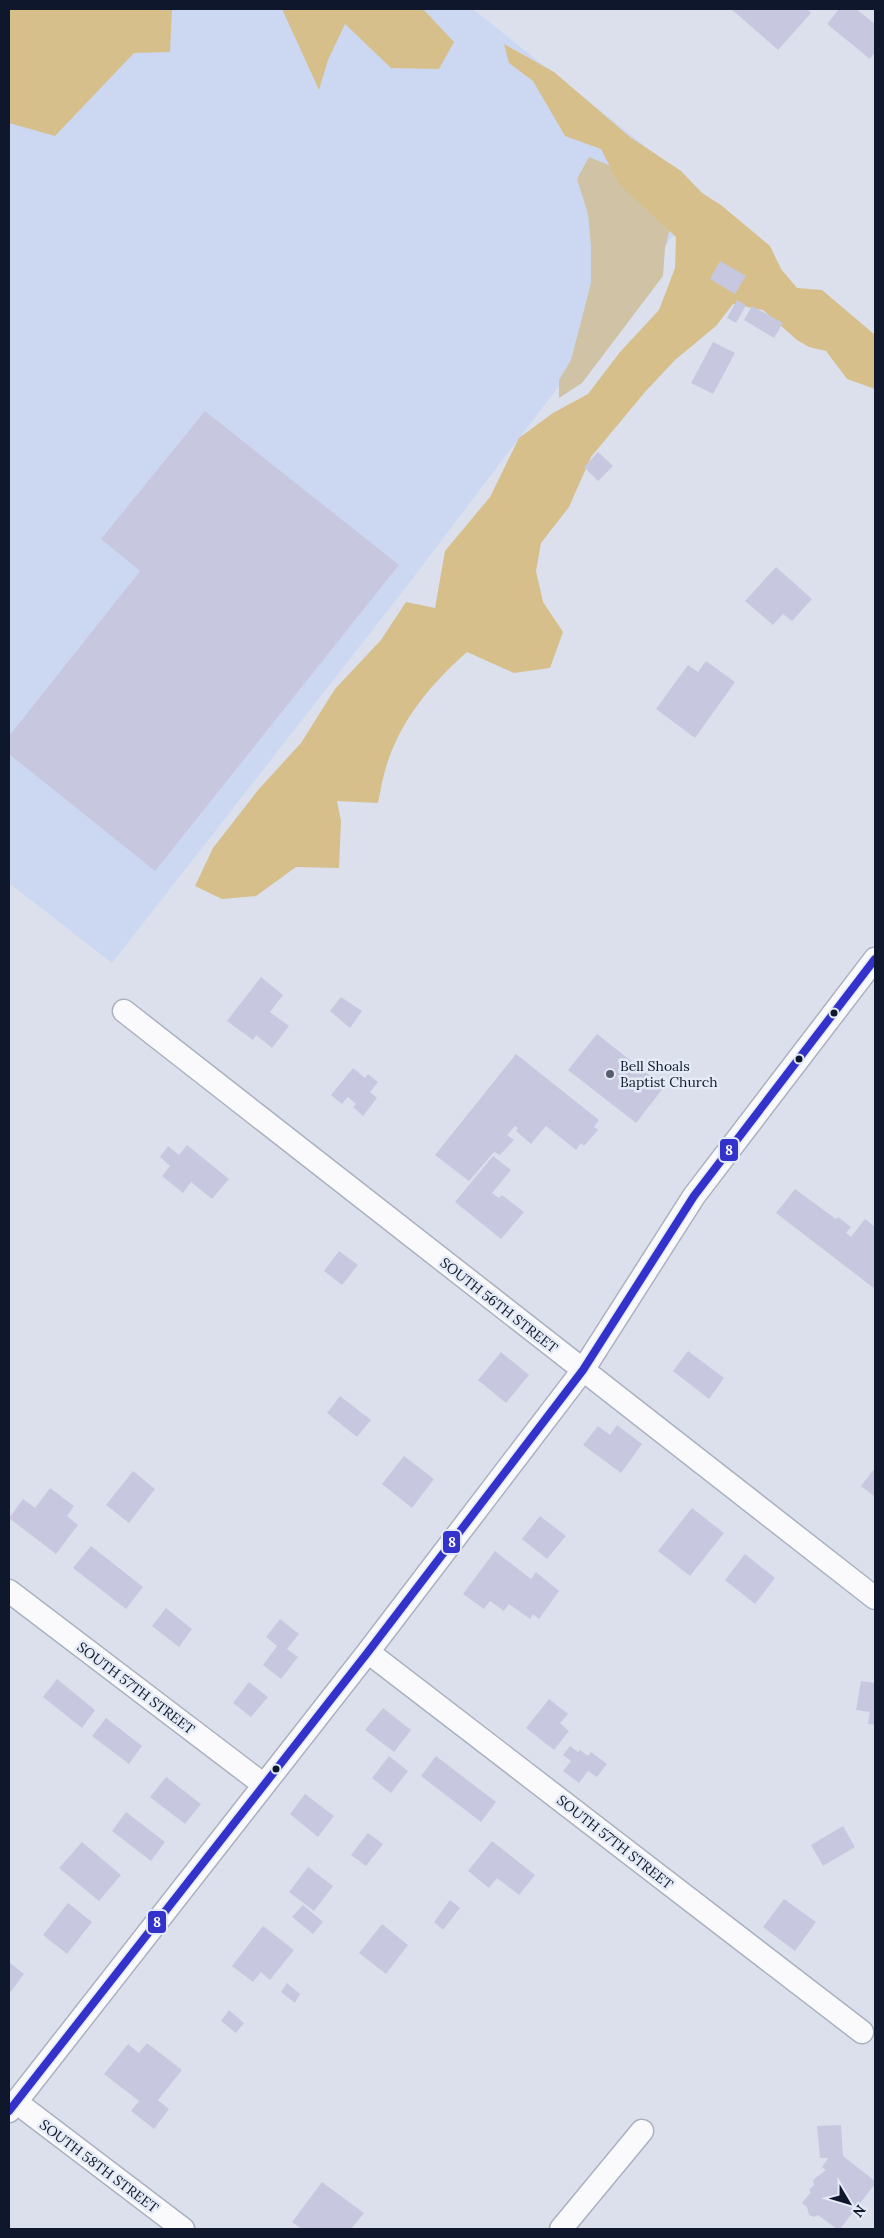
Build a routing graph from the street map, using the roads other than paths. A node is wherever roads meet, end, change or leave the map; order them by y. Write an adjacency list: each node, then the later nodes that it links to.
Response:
1 (875, 959): 3 (street)
2 (124, 1011): 3 (street, SOUTH 56TH STREET)
3 (583, 1370): 5 (street, SOUTH 56TH STREET); 6 (street)
4 (9, 1592): 7 (street, SOUTH 57TH STREET)
5 (875, 1598)
6 (368, 1652): 7 (street); 8 (street, SOUTH 57TH STREET)
7 (264, 1785): 9 (street)
8 (862, 2032)
9 (12, 2107): 11 (street, SOUTH 58TH STREET)
10 (642, 2131): 12 (street)
11 (182, 2229)
12 (560, 2229)

